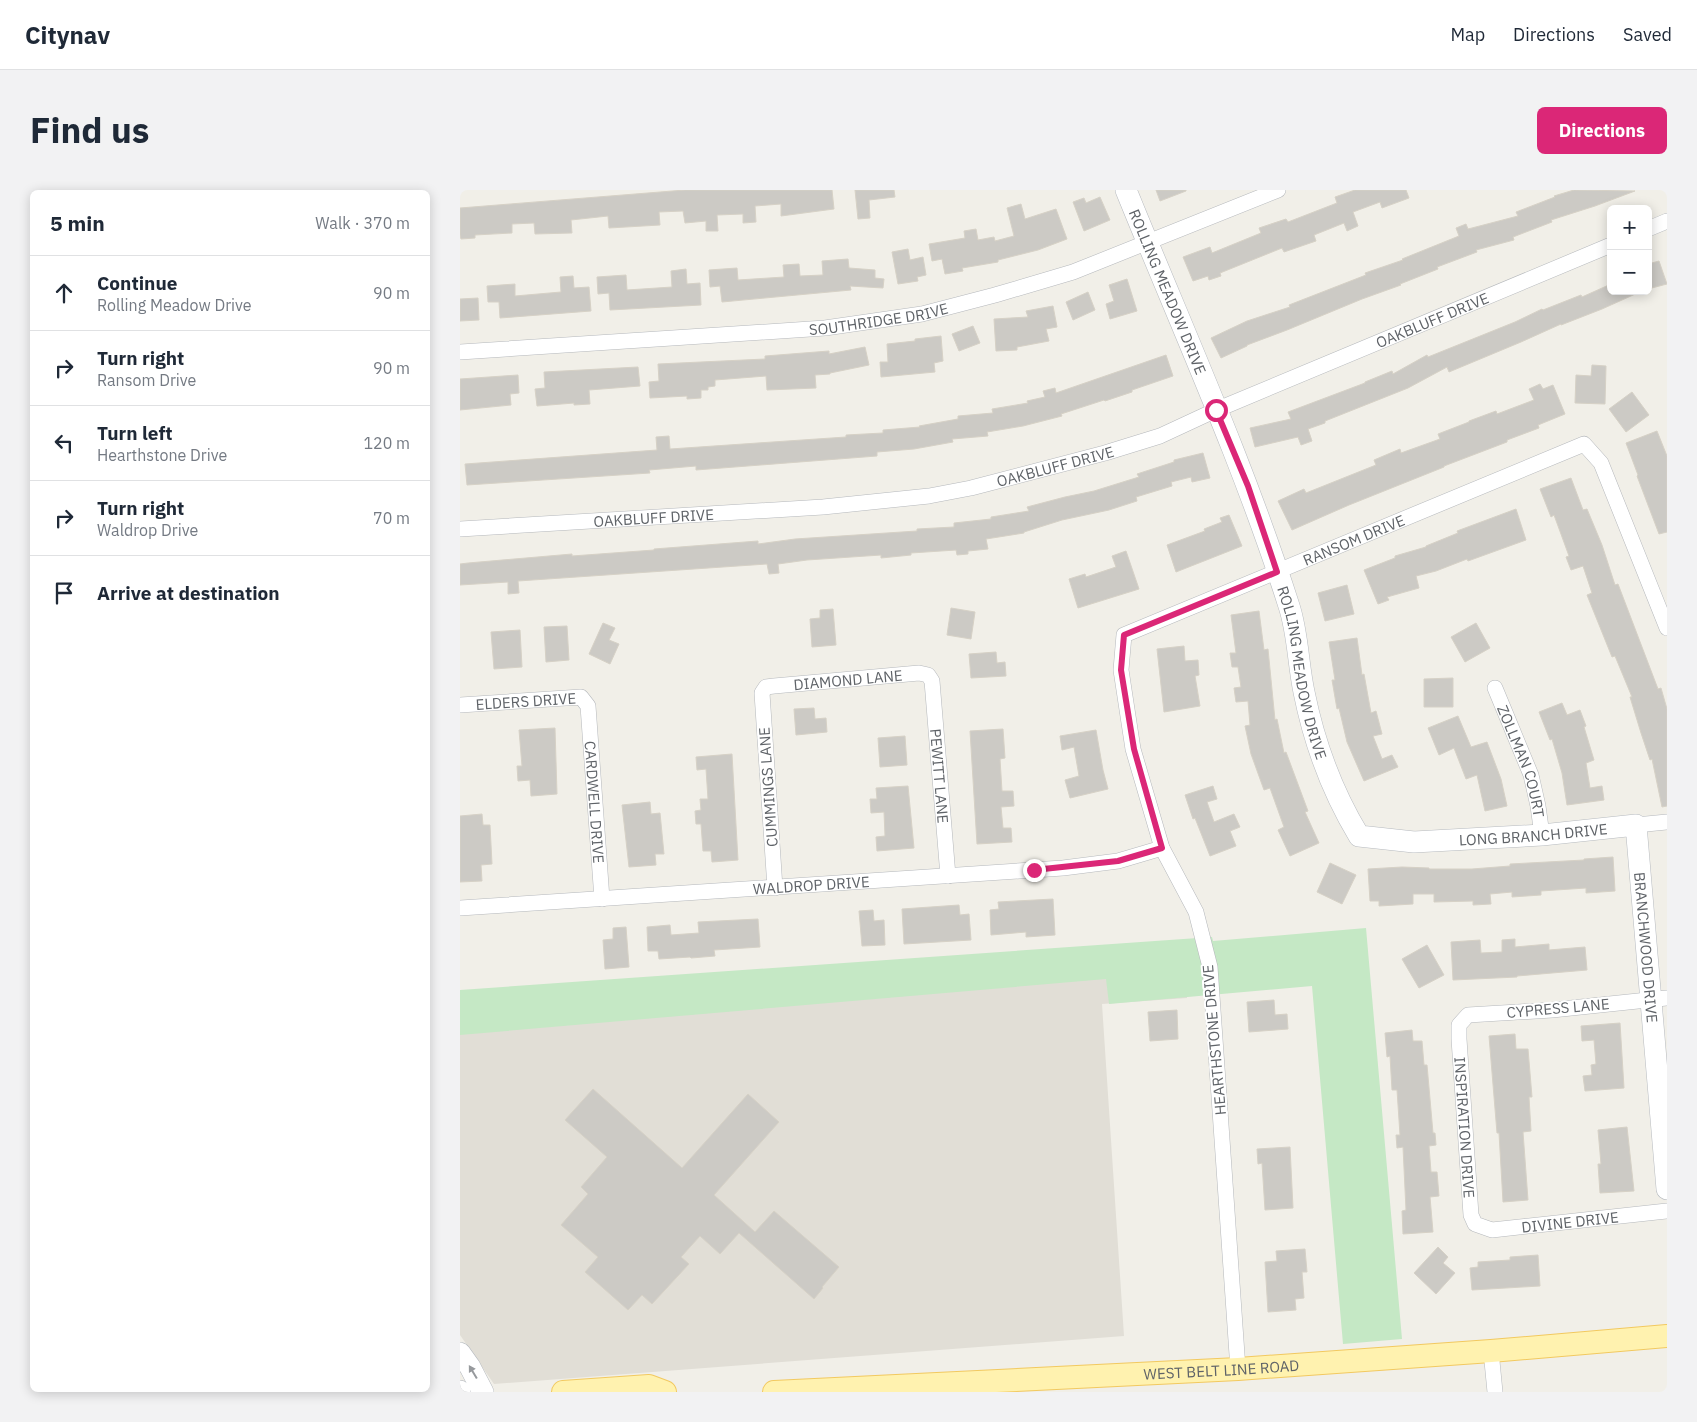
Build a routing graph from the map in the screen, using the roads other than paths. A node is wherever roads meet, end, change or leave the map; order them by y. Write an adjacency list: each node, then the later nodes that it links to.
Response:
1 (1126, 190): 5 (street, ROLLING MEADOW DRIVE)
2 (1278, 190): 5 (street, SOUTHRIDGE DRIVE)
3 (1667, 221): 4 (street)
4 (1652, 227)
5 (1147, 243): 7 (street, SOUTHRIDGE DRIVE); 8 (street, ROLLING MEADOW DRIVE)
6 (1607, 247): 8 (street, OAKBLUFF DRIVE)
7 (460, 352)
8 (1216, 410): 9 (street, OAKBLUFF DRIVE); 10 (street, ROLLING MEADOW DRIVE)
9 (460, 529)
10 (1277, 572): 11 (street, RANSOM DRIVE); 12 (street, RANSOM DRIVE); 21 (street, ROLLING MEADOW DRIVE)
11 (1667, 628)
12 (1124, 635): 22 (street, HEARTHSTONE DRIVE)
13 (928, 675): 14 (street, DIAMOND LANE); 23 (street, PEWITT LANE)
14 (766, 687): 24 (street, CUMMINGS LANE)
15 (1495, 688): 20 (street, ZOLLMAN COURT)
16 (460, 705): 17 (street, ELDERS DRIVE)
17 (588, 706): 25 (street, CARDWELL DRIVE)
18 (1667, 822): 19 (street, LONG BRANCH DRIVE)
19 (1636, 825): 20 (street, LONG BRANCH DRIVE); 27 (street, BRANCHWOOD DRIVE)
20 (1542, 835): 21 (street, LONG BRANCH DRIVE)
21 (1399, 840)
22 (1162, 848): 23 (street, WALDROP DRIVE); 35 (street, HEARTHSTONE DRIVE)
23 (948, 876): 24 (street, WALDROP DRIVE)
24 (775, 888): 25 (street, WALDROP DRIVE)
25 (602, 899): 26 (street, WALDROP DRIVE)
26 (460, 908)
27 (1659, 998): 28 (street, CYPRESS LANE); 29 (street, BRANCHWOOD DRIVE)
28 (1460, 1031): 31 (street, INSPIRATION DRIVE)
29 (1667, 1189)
30 (1667, 1211): 31 (street, DIVINE DRIVE)
31 (1475, 1224)
32 (1667, 1336): 33 (main road, WEST BELT LINE ROAD)
33 (1491, 1351): 35 (main road, WEST BELT LINE ROAD); 41 (street)
34 (460, 1353): 37 (street, one-way to 34)
35 (1238, 1368): 40 (main road, WEST BELT LINE ROAD)
36 (635, 1389): 38 (main road); 39 (main road)
37 (483, 1392)
38 (562, 1392)
39 (665, 1392)
40 (774, 1392)
41 (1495, 1392)

